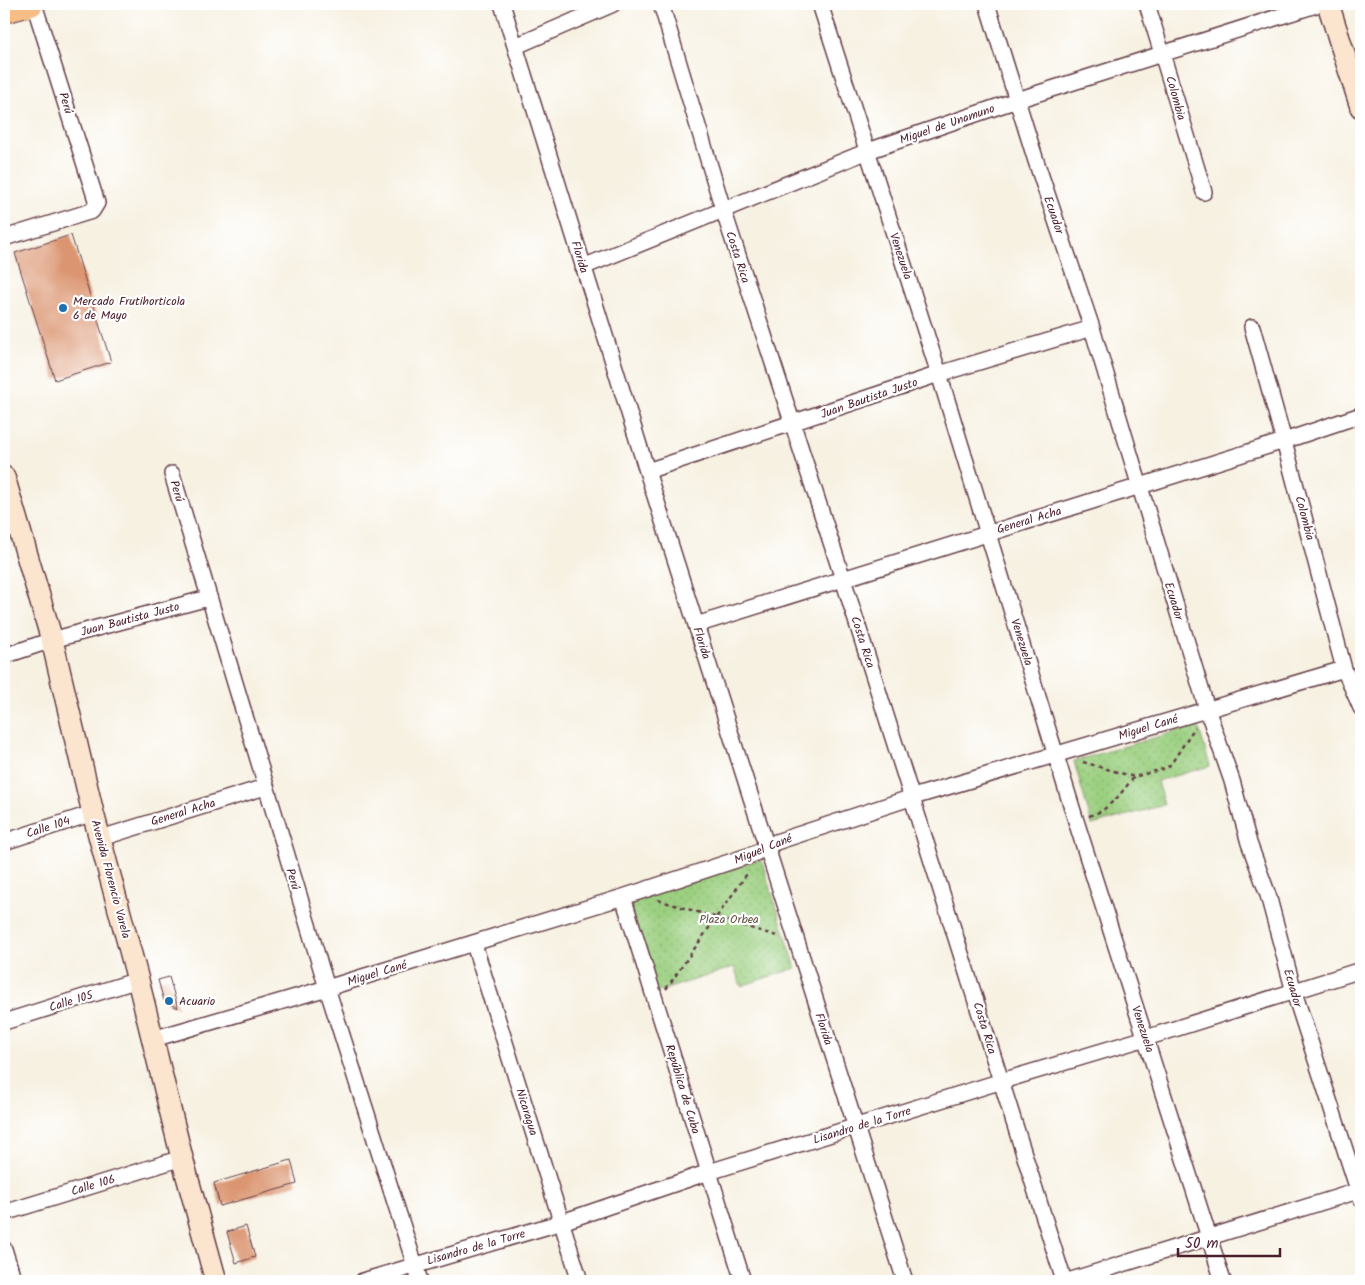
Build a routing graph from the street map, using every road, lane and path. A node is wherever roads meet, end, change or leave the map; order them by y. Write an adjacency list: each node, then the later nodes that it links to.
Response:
1 (32, 4): 10 (main road); 18 (street, Perú)
2 (502, 4): 11 (street, Florida)
3 (613, 4): 11 (street)
4 (661, 4): 17 (street, Costa Rica)
5 (820, 4): 15 (street, Venezuela)
6 (986, 4): 13 (street, Ecuador)
7 (1147, 4): 12 (street, Colombia)
8 (1319, 4): 12 (street, Miguel de Unamuno)
9 (1328, 4): 14 (main road)
10 (4, 11)
11 (516, 46): 19 (street, Florida)
12 (1163, 54): 13 (street, Miguel de Unamuno); 16 (street, Colombia)
13 (1017, 100): 15 (street, Miguel de Unamuno); 21 (street, Ecuador)
14 (1361, 107)
15 (868, 151): 17 (street, Miguel de Unamuno); 22 (street, Venezuela)
16 (1204, 192)
17 (723, 209): 19 (street, Miguel de Unamuno); 24 (street, Costa Rica)
18 (4, 238)
19 (583, 267): 26 (street, Florida)
20 (1252, 327): 25 (street, Colombia)
21 (1092, 328): 22 (street, Juan Bautista Justo); 29 (street, Ecuador)
22 (939, 374): 24 (street, Juan Bautista Justo); 30 (street, Venezuela)
23 (1361, 415): 25 (street, General Acha)
24 (793, 424): 26 (street, Juan Bautista Justo); 31 (street, Costa Rica)
25 (1284, 441): 29 (street, General Acha); 36 (street, Colombia)
26 (647, 471): 33 (street, Florida)
27 (172, 474): 32 (street, Perú)
28 (4, 477): 34 (main road, Avenida Florencio Varela)
29 (1140, 485): 30 (street, General Acha); 38 (street, Ecuador)
30 (988, 532): 31 (street, General Acha); 39 (street, Venezuela)
31 (843, 579): 33 (street, General Acha); 43 (street, Costa Rica)
32 (208, 598): 34 (street, Juan Bautista Justo); 42 (street, Perú)
33 (696, 624): 48 (street, Florida)
34 (52, 640): 35 (street, Juan Bautista Justo); 44 (main road, Avenida Florencio Varela)
35 (4, 656)
36 (1344, 669): 37 (street, Colombia); 38 (street, Miguel Cané)
37 (1361, 708)
38 (1207, 709): 39 (street, Miguel Cané); 41 (path); 57 (street, Ecuador)
39 (1057, 754): 43 (street, Miguel Cané); 45 (street, Venezuela)
40 (1082, 762): 41 (path)
41 (1134, 777): 45 (path)
42 (265, 787): 46 (street, General Acha); 56 (street, Perú)
43 (912, 797): 48 (street, Miguel Cané); 62 (street, Costa Rica)
44 (93, 813): 46 (main road, Avenida Florencio Varela); 47 (street, Calle 104)
45 (1076, 821): 60 (street, Venezuela)
46 (101, 838): 55 (main road, Avenida Florencio Varela)
47 (4, 842)
48 (767, 846): 50 (street, Miguel Cané); 52 (street, Florida)
49 (750, 870): 51 (path)
50 (629, 895): 51 (path); 53 (street, Miguel Cané); 58 (street, República de Cuba)
51 (715, 917): 52 (path); 58 (path)
52 (796, 942): 63 (street, Florida)
53 (474, 944): 56 (street, Miguel Cané); 68 (street, Nicaragua)
54 (1361, 970): 57 (street, Lisandro de la Torre)
55 (138, 980): 59 (street, Calle 105); 61 (main road, Avenida Florencio Varela)
56 (327, 988): 61 (street, Miguel Cané); 71 (street, Perú)
57 (1294, 992): 60 (street, Lisandro de la Torre); 66 (street, Ecuador)
58 (657, 1002): 65 (street, República de Cuba)
59 (4, 1022)
60 (1146, 1038): 62 (street, Lisandro de la Torre); 69 (street, Venezuela)
61 (153, 1039): 64 (main road, Avenida Florencio Varela)
62 (1002, 1081): 63 (street, Lisandro de la Torre); 79 (street, Costa Rica)
63 (856, 1127): 65 (street, Lisandro de la Torre); 78 (street, Florida)
64 (182, 1158): 67 (street, Calle 106); 73 (main road, Avenida Florencio Varela)
65 (709, 1172): 68 (street, Lisandro de la Torre); 77 (street, República de Cuba)
66 (1360, 1193): 69 (street)
67 (4, 1213)
68 (562, 1222): 71 (street, Lisandro de la Torre); 76 (street, Nicaragua)
69 (1209, 1238): 80 (street); 81 (street, Venezuela)
70 (4, 1248): 72 (street)
71 (415, 1265): 74 (street, Lisandro de la Torre); 75 (street, Perú)
72 (14, 1281)
73 (216, 1281)
74 (363, 1281)
75 (420, 1281)
76 (580, 1281)
77 (744, 1281)
78 (905, 1281)
79 (1064, 1281)
80 (1068, 1281)
81 (1222, 1281)

